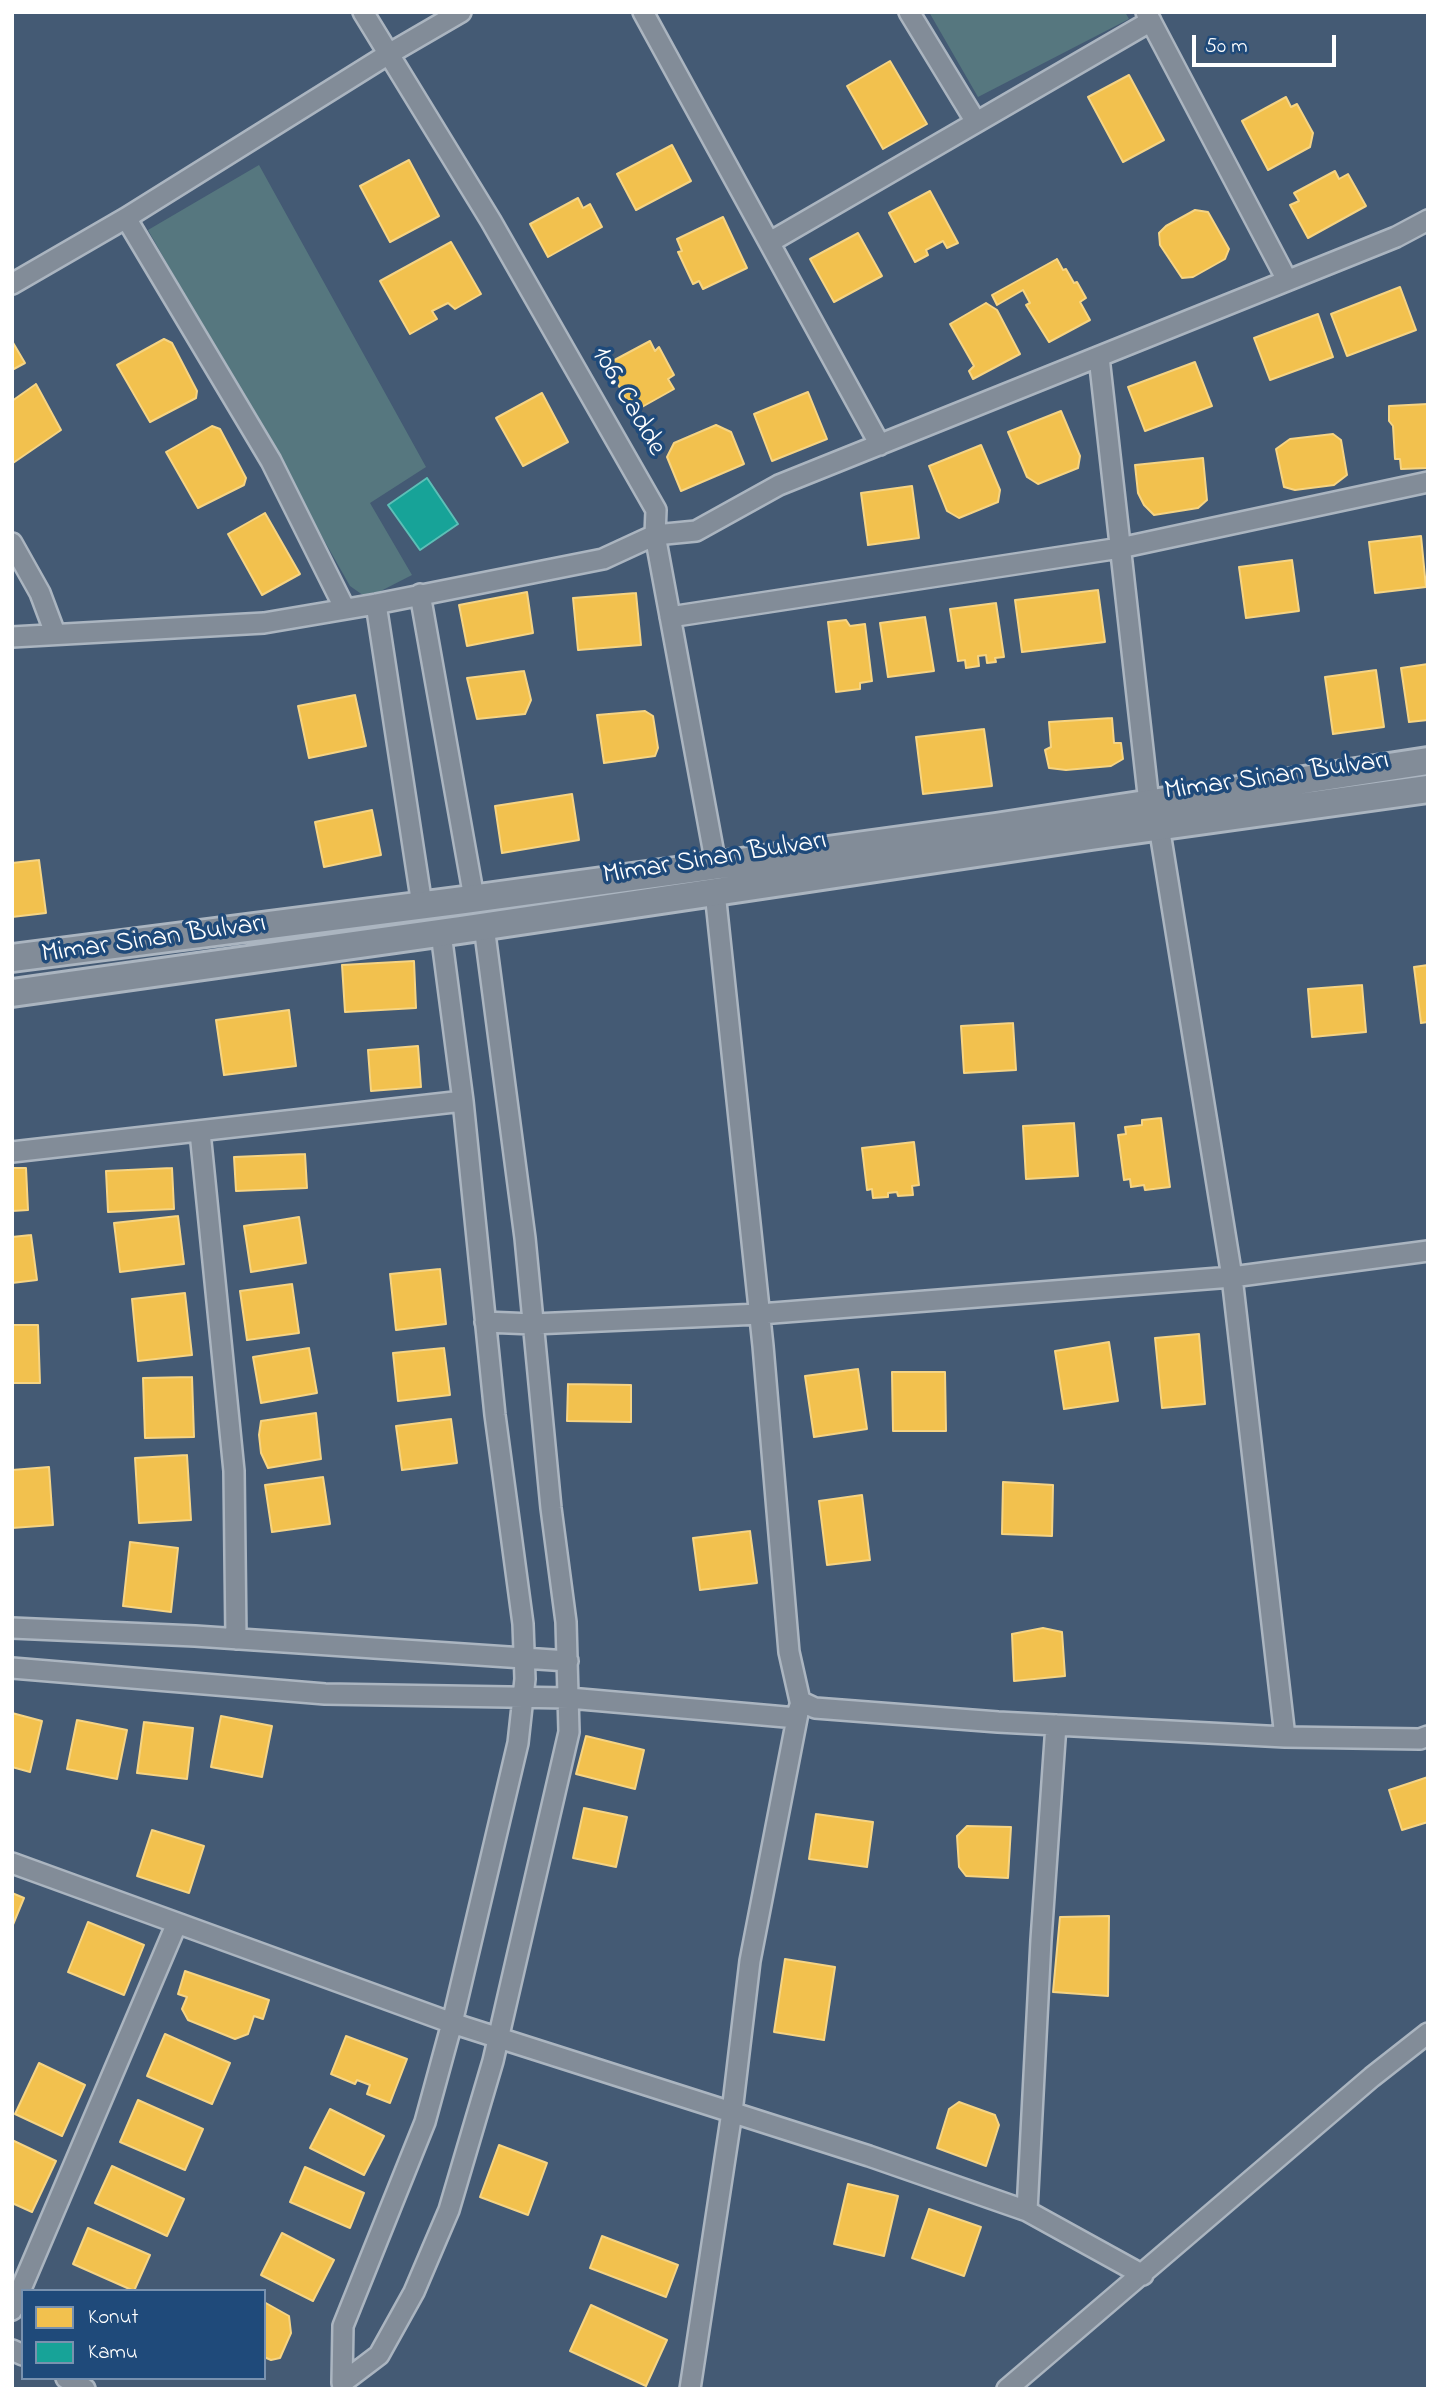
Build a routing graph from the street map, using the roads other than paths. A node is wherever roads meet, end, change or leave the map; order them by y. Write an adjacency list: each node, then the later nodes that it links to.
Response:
1 (363, 12): 6 (street, 106. Cadde)
2 (461, 12): 6 (street)
3 (643, 12): 10 (street)
4 (909, 12): 7 (street)
5 (1149, 16): 7 (street); 11 (street)
6 (387, 55): 8 (street); 16 (street, 106. Cadde)
7 (976, 122): 10 (street)
8 (126, 218): 12 (street); 21 (street)
9 (1428, 220): 11 (street)
10 (770, 242): 14 (street)
11 (1287, 281): 13 (street)
12 (12, 284)
13 (1099, 356): 14 (street); 18 (street)
14 (880, 445): 16 (street)
15 (1428, 482): 18 (street)
16 (655, 535): 19 (street); 22 (street, 106. Cadde)
17 (12, 543): 23 (street)
18 (1121, 548): 22 (street); 27 (street)
19 (420, 594): 20 (street); 29 (street)
20 (376, 604): 21 (street); 30 (street)
21 (345, 609): 23 (street)
22 (670, 617): 28 (street, 106. Cadde)
23 (55, 633): 24 (street)
24 (12, 637)
25 (1428, 761): 27 (main road, Mimar Sinan Bulvarı)
26 (1428, 789): 27 (main road, Mimar Sinan Bulvarı)
27 (1154, 815): 28 (main road, Mimar Sinan Bulvarı); 39 (street)
28 (716, 879): 29 (main road, Mimar Sinan Bulvarı); 31 (main road, Mimar Sinan Bulvarı); 40 (street, 106. Cadde)
29 (474, 898): 30 (main road, Mimar Sinan Bulvarı)
30 (422, 905): 33 (main road, Mimar Sinan Bulvarı)
31 (484, 926): 32 (main road, Mimar Sinan Bulvarı); 42 (street)
32 (441, 933): 34 (main road, Mimar Sinan Bulvarı); 35 (street)
33 (12, 957)
34 (12, 993)
35 (463, 1101): 36 (street); 41 (street)
36 (200, 1132): 37 (street); 44 (street)
37 (12, 1152)
38 (1428, 1251): 39 (street)
39 (1232, 1277): 40 (street); 53 (street)
40 (760, 1314): 42 (street); 50 (street, 106. Cadde)
41 (485, 1322): 42 (street); 45 (street)
42 (533, 1324): 46 (street)
43 (12, 1628): 44 (street)
44 (236, 1639): 45 (street)
45 (525, 1657): 46 (street); 48 (street)
46 (568, 1661): 49 (street)
47 (12, 1668): 48 (street)
48 (523, 1698): 49 (street); 56 (street)
49 (569, 1698): 50 (street); 58 (street)
50 (799, 1709): 51 (street); 59 (street)
51 (1056, 1725): 53 (street); 60 (street)
52 (1428, 1736): 53 (street)
53 (1284, 1737)
54 (12, 1863): 55 (street)
55 (177, 1923): 56 (street); 62 (street)
56 (452, 2023): 58 (street); 64 (street)
57 (1428, 2033): 61 (street)
58 (499, 2038): 59 (street); 64 (street)
59 (732, 2112): 60 (street); 66 (street)
60 (1027, 2211): 61 (street)
61 (1143, 2275): 67 (street)
62 (12, 2310)
63 (69, 2380): 65 (street)
64 (340, 2386)
65 (85, 2389)
66 (690, 2389)
67 (1007, 2389)

